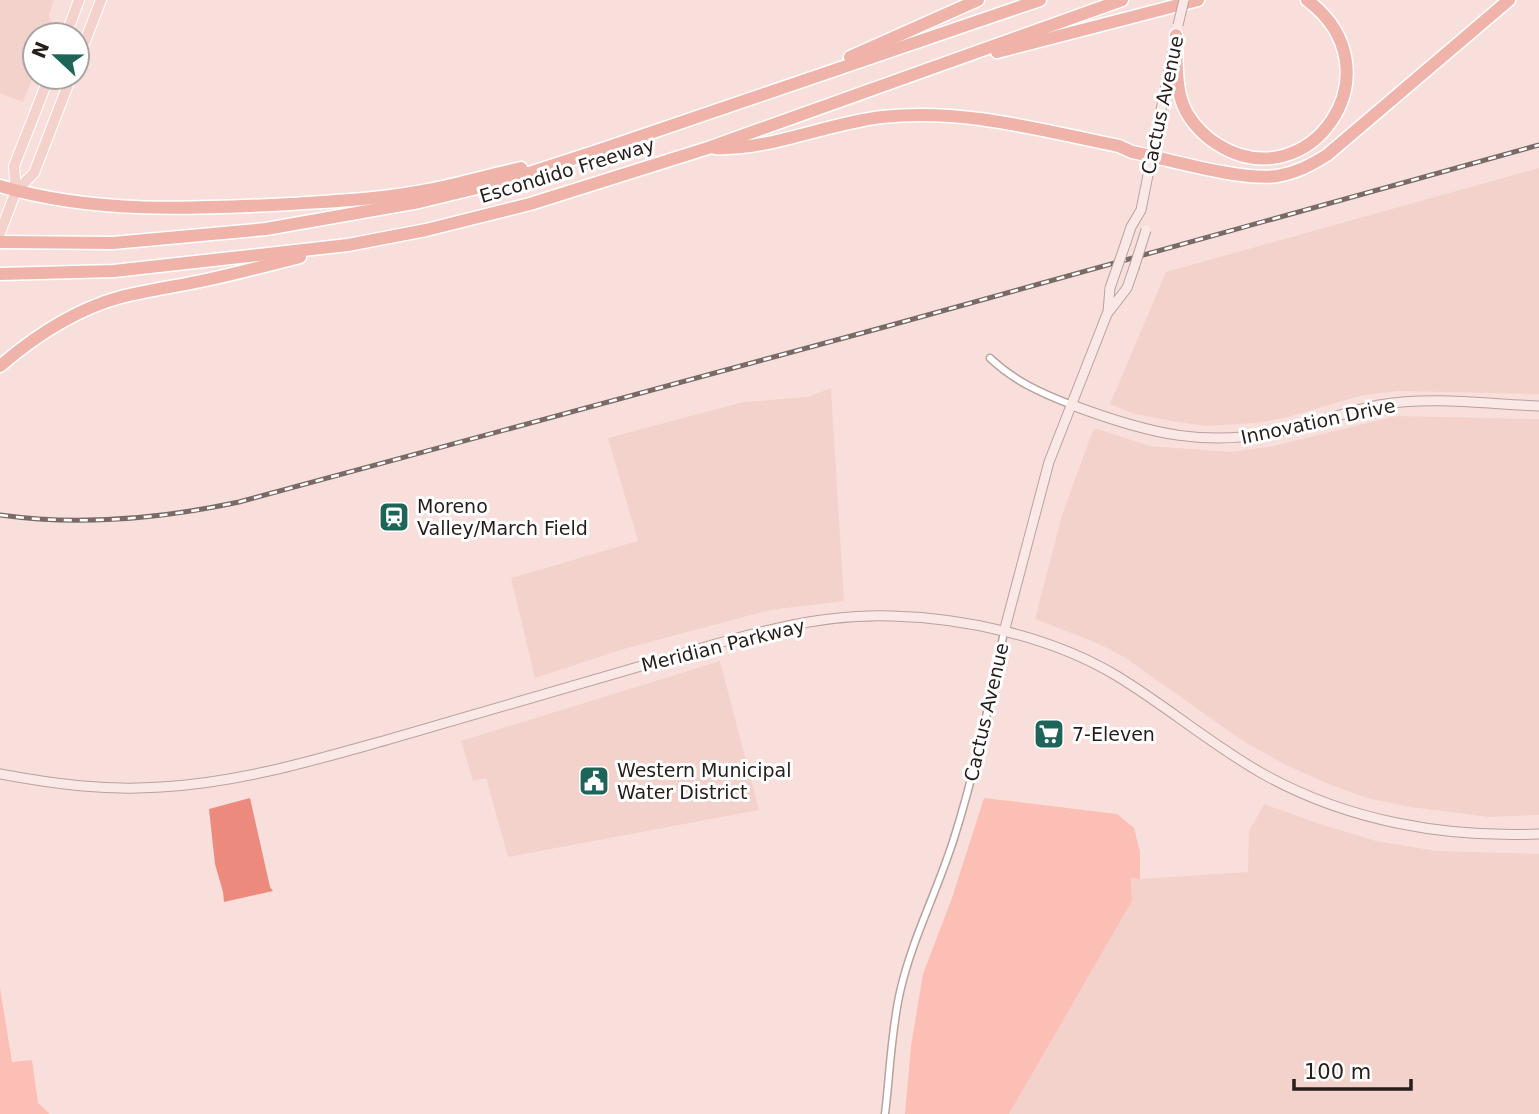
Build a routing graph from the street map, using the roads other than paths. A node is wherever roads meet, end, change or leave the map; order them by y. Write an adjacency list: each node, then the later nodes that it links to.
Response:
1 (79, 0): 10 (main road)
2 (101, 0): 11 (main road)
3 (978, 0): 14 (highway)
4 (1040, 0): 14 (highway, Escondido Freeway)
5 (1122, 0): 13 (highway, Escondido Freeway)
6 (1184, 0): 12 (main road, Cactus Avenue, bridge)
7 (1198, 0): 13 (highway)
8 (1307, 0): 12 (highway)
9 (1510, 0): 19 (highway)
10 (71, 21)
11 (91, 26)
12 (1177, 30): 19 (main road, Cactus Avenue)
13 (909, 76): 17 (highway, Escondido Freeway)
14 (782, 88): 18 (highway, Escondido Freeway)
15 (43, 91): 21 (main road)
16 (66, 91): 21 (main road)
17 (708, 148): 19 (highway); 25 (highway, Escondido Freeway)
18 (603, 149): 21 (highway); 24 (highway, Escondido Freeway)
19 (1151, 156): 22 (main road, Cactus Avenue)
20 (0, 186): 21 (highway)
21 (16, 191): 23 (main road)
22 (1141, 210): 27 (main road, Cactus Avenue, bridge); 27 (main road, Cactus Avenue, bridge)
23 (1, 229)
24 (0, 242)
25 (348, 245): 26 (highway, Escondido Freeway); 29 (highway)
26 (0, 276)
27 (1107, 314): 30 (main road, Cactus Avenue)
28 (990, 358): 30 (street, Innovation Drive)
29 (0, 366)
30 (1072, 405): 31 (main road, Innovation Drive); 32 (main road, Cactus Avenue)
31 (1539, 406)
32 (1004, 632): 33 (main road, Meridian Parkway); 34 (main road, Meridian Parkway); 35 (street, Cactus Avenue)
33 (0, 774)
34 (1539, 834)
35 (885, 1114)

